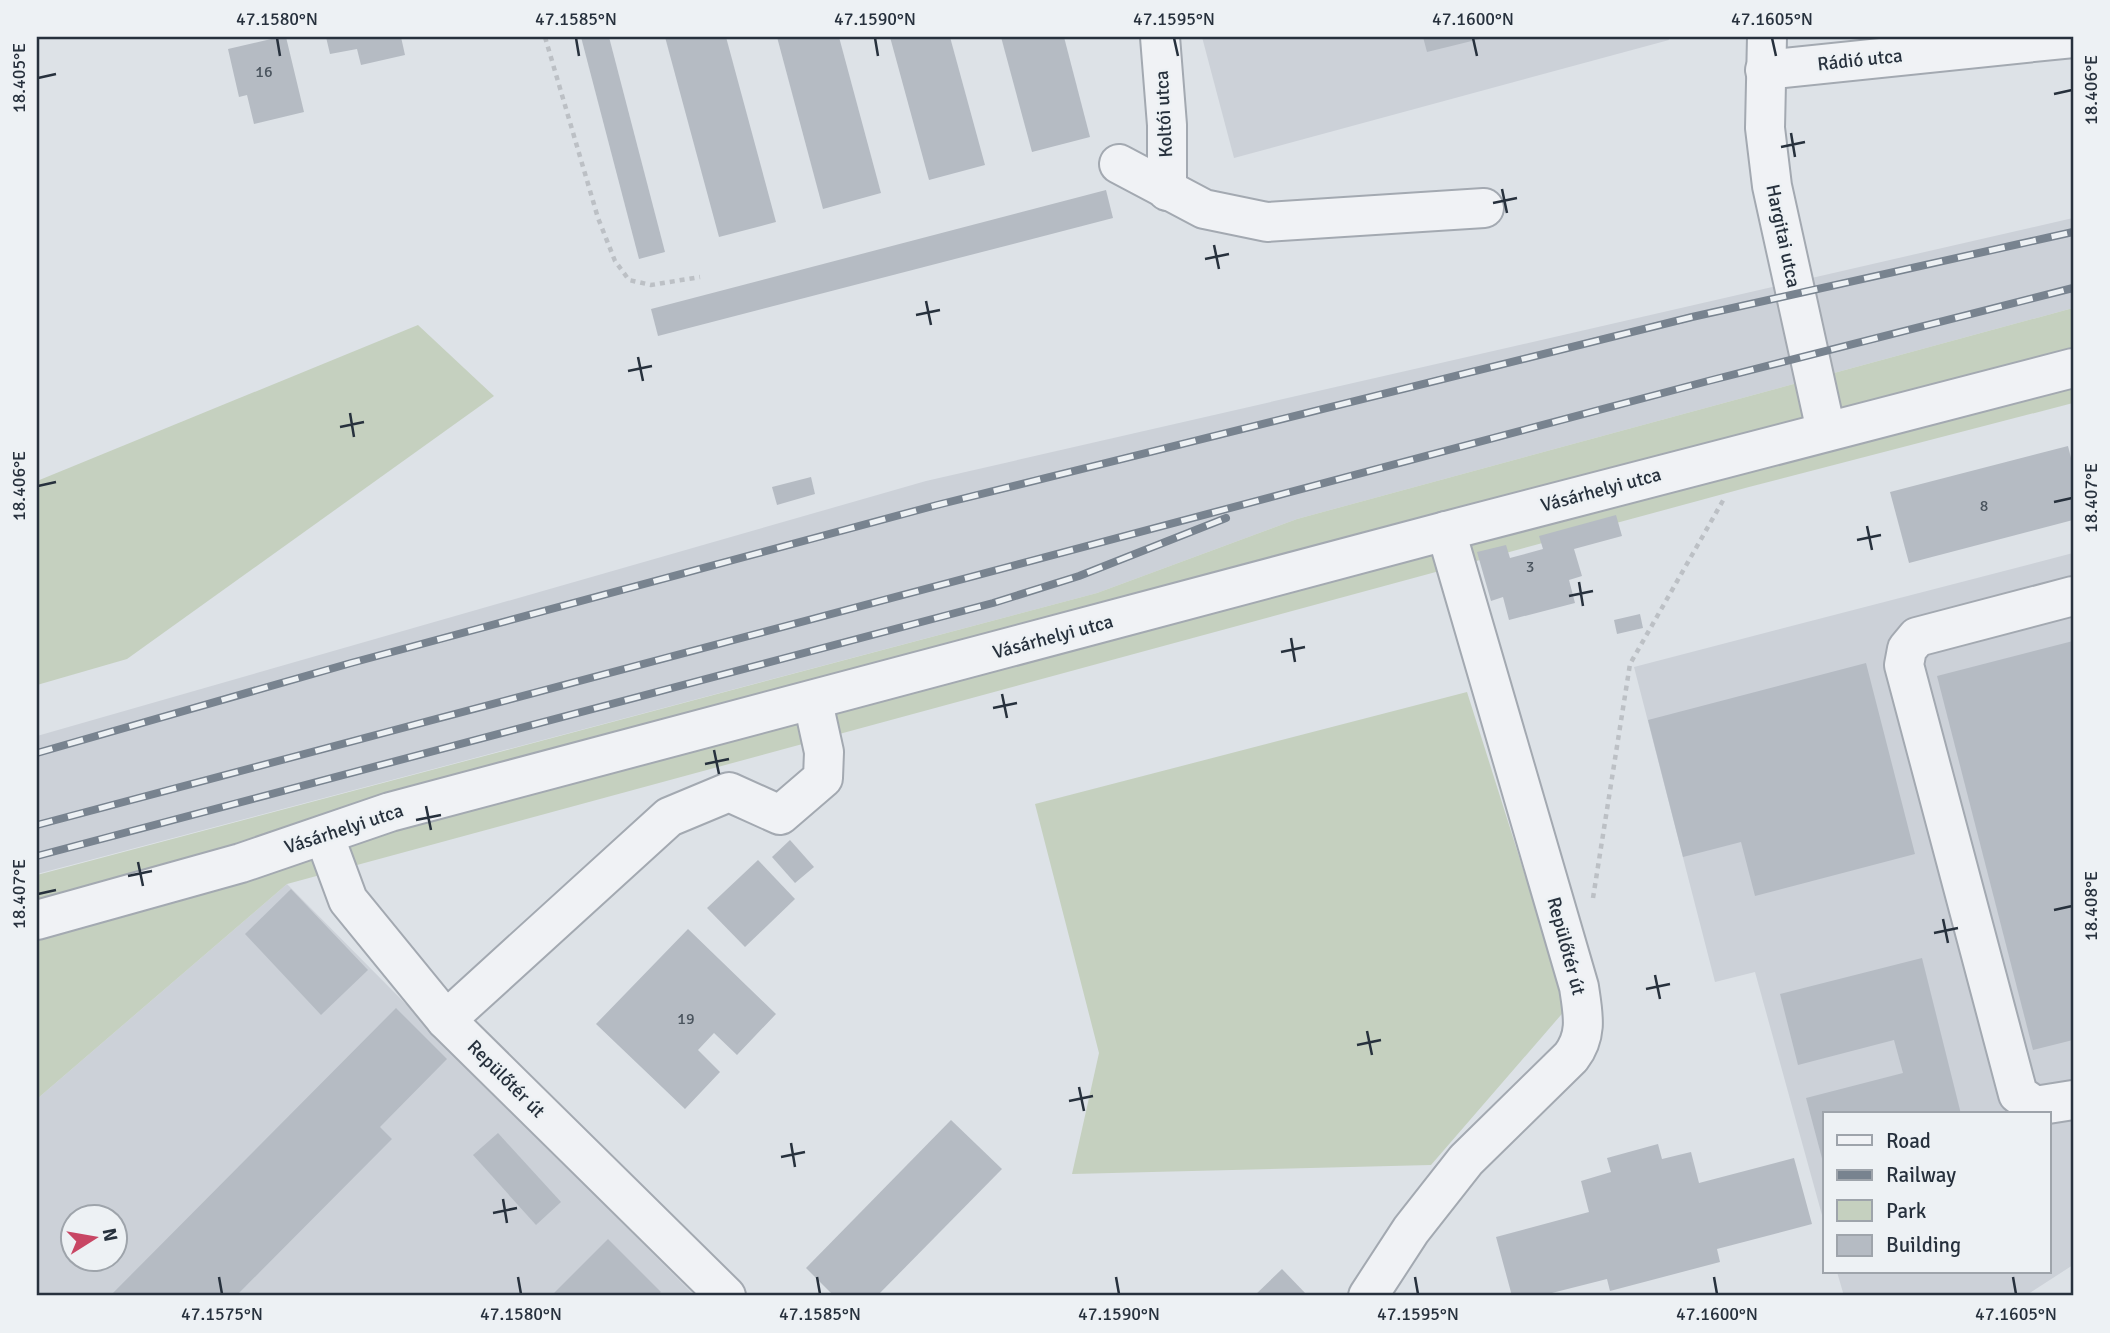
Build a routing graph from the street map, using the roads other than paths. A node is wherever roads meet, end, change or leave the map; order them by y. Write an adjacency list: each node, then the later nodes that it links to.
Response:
1 (1160, 37): 6 (street, Koltói utca)
2 (2073, 38): 3 (street, Rádió utca)
3 (1997, 42): 4 (street, Rádió utca)
4 (1766, 53): 9 (street, Hargitai utca)
5 (1119, 164): 6 (street)
6 (1167, 191): 7 (street)
7 (1484, 208)
8 (2073, 368): 9 (street, Vásárhelyi utca)
9 (1826, 431): 10 (street, Vásárhelyi utca)
10 (1446, 531): 12 (street, Vásárhelyi utca); 18 (street, Repülőtér út)
11 (2073, 596): 16 (street)
12 (813, 702): 13 (street, Vásárhelyi utca); 15 (street)
13 (324, 835): 14 (street, Vásárhelyi utca); 15 (street, Repülőtér út)
14 (37, 920)
15 (446, 1020): 17 (street, Repülőtér út)
16 (2073, 1100)
17 (726, 1296)
18 (1368, 1296)

